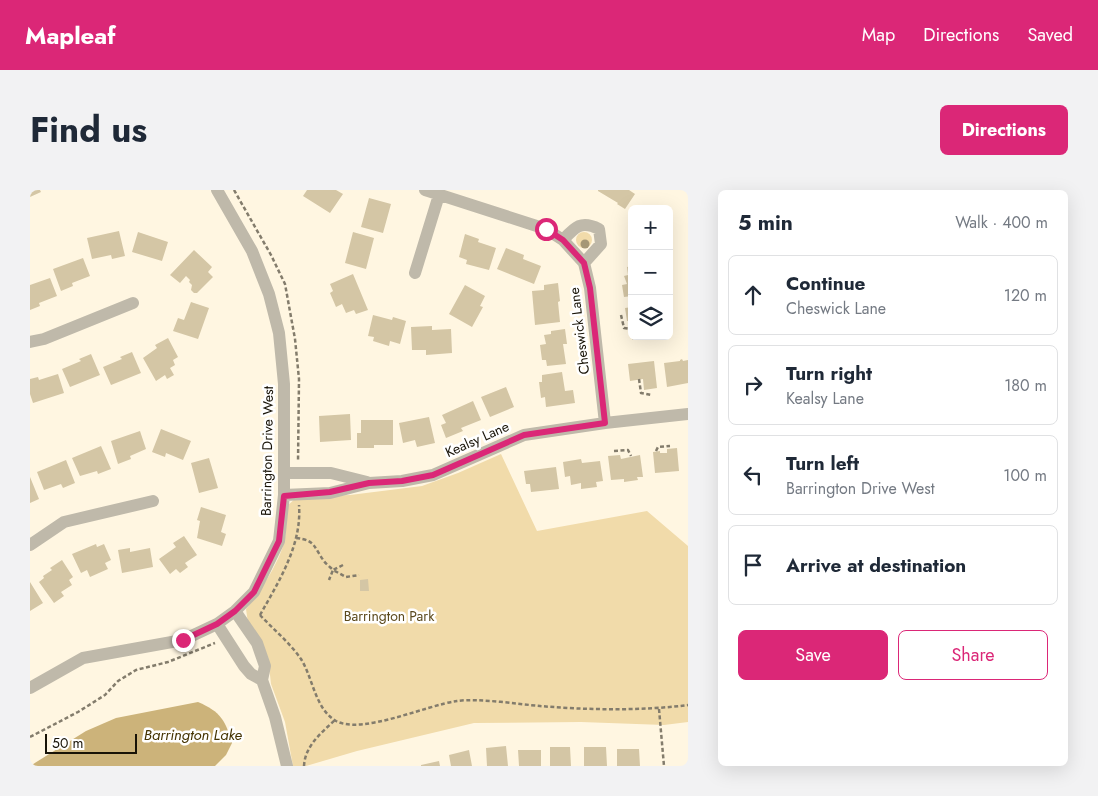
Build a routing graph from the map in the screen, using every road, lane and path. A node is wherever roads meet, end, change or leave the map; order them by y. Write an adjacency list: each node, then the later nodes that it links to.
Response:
1 (217, 190): 19 (street, Barrington Drive West)
2 (425, 190): 3 (street, Cheswick Lane)
3 (439, 195): 4 (street, Cheswick Lane); 6 (street)
4 (563, 240): 5 (street, Cheswick Lane); 5 (street)
5 (584, 263): 14 (street, Cheswick Lane)
6 (415, 273)
7 (133, 303): 10 (street)
8 (621, 315): 9 (path)
9 (628, 329)
10 (30, 342)
11 (639, 380): 12 (path)
12 (652, 395)
13 (688, 414): 14 (street, Kealsy Lane)
14 (605, 423): 20 (street, Kealsy Lane)
15 (670, 446): 17 (path)
16 (614, 451): 18 (path)
17 (656, 451)
18 (630, 456)
19 (284, 473): 20 (street, Kealsy Lane); 21 (street, Barrington Drive West)
20 (369, 483): 21 (street, Kealsy Lane)
21 (284, 496): 30 (street, Barrington Drive West)
22 (152, 502): 24 (street)
23 (296, 538): 26 (path)
24 (30, 545)
25 (343, 565): 26 (path)
26 (333, 570): 27 (path); 28 (path)
27 (358, 576)
28 (329, 580)
29 (265, 606): 37 (path)
30 (235, 611): 31 (street, Barrington Drive West); 33 (street)
31 (217, 624): 33 (street); 34 (street, Barrington Drive West)
32 (220, 640): 38 (path)
33 (262, 680): 39 (street)
34 (30, 688)
35 (688, 705): 36 (path)
36 (659, 709): 37 (path); 41 (path)
37 (334, 720): 40 (path)
38 (30, 737)
39 (287, 766)
40 (304, 766)
41 (664, 766)

